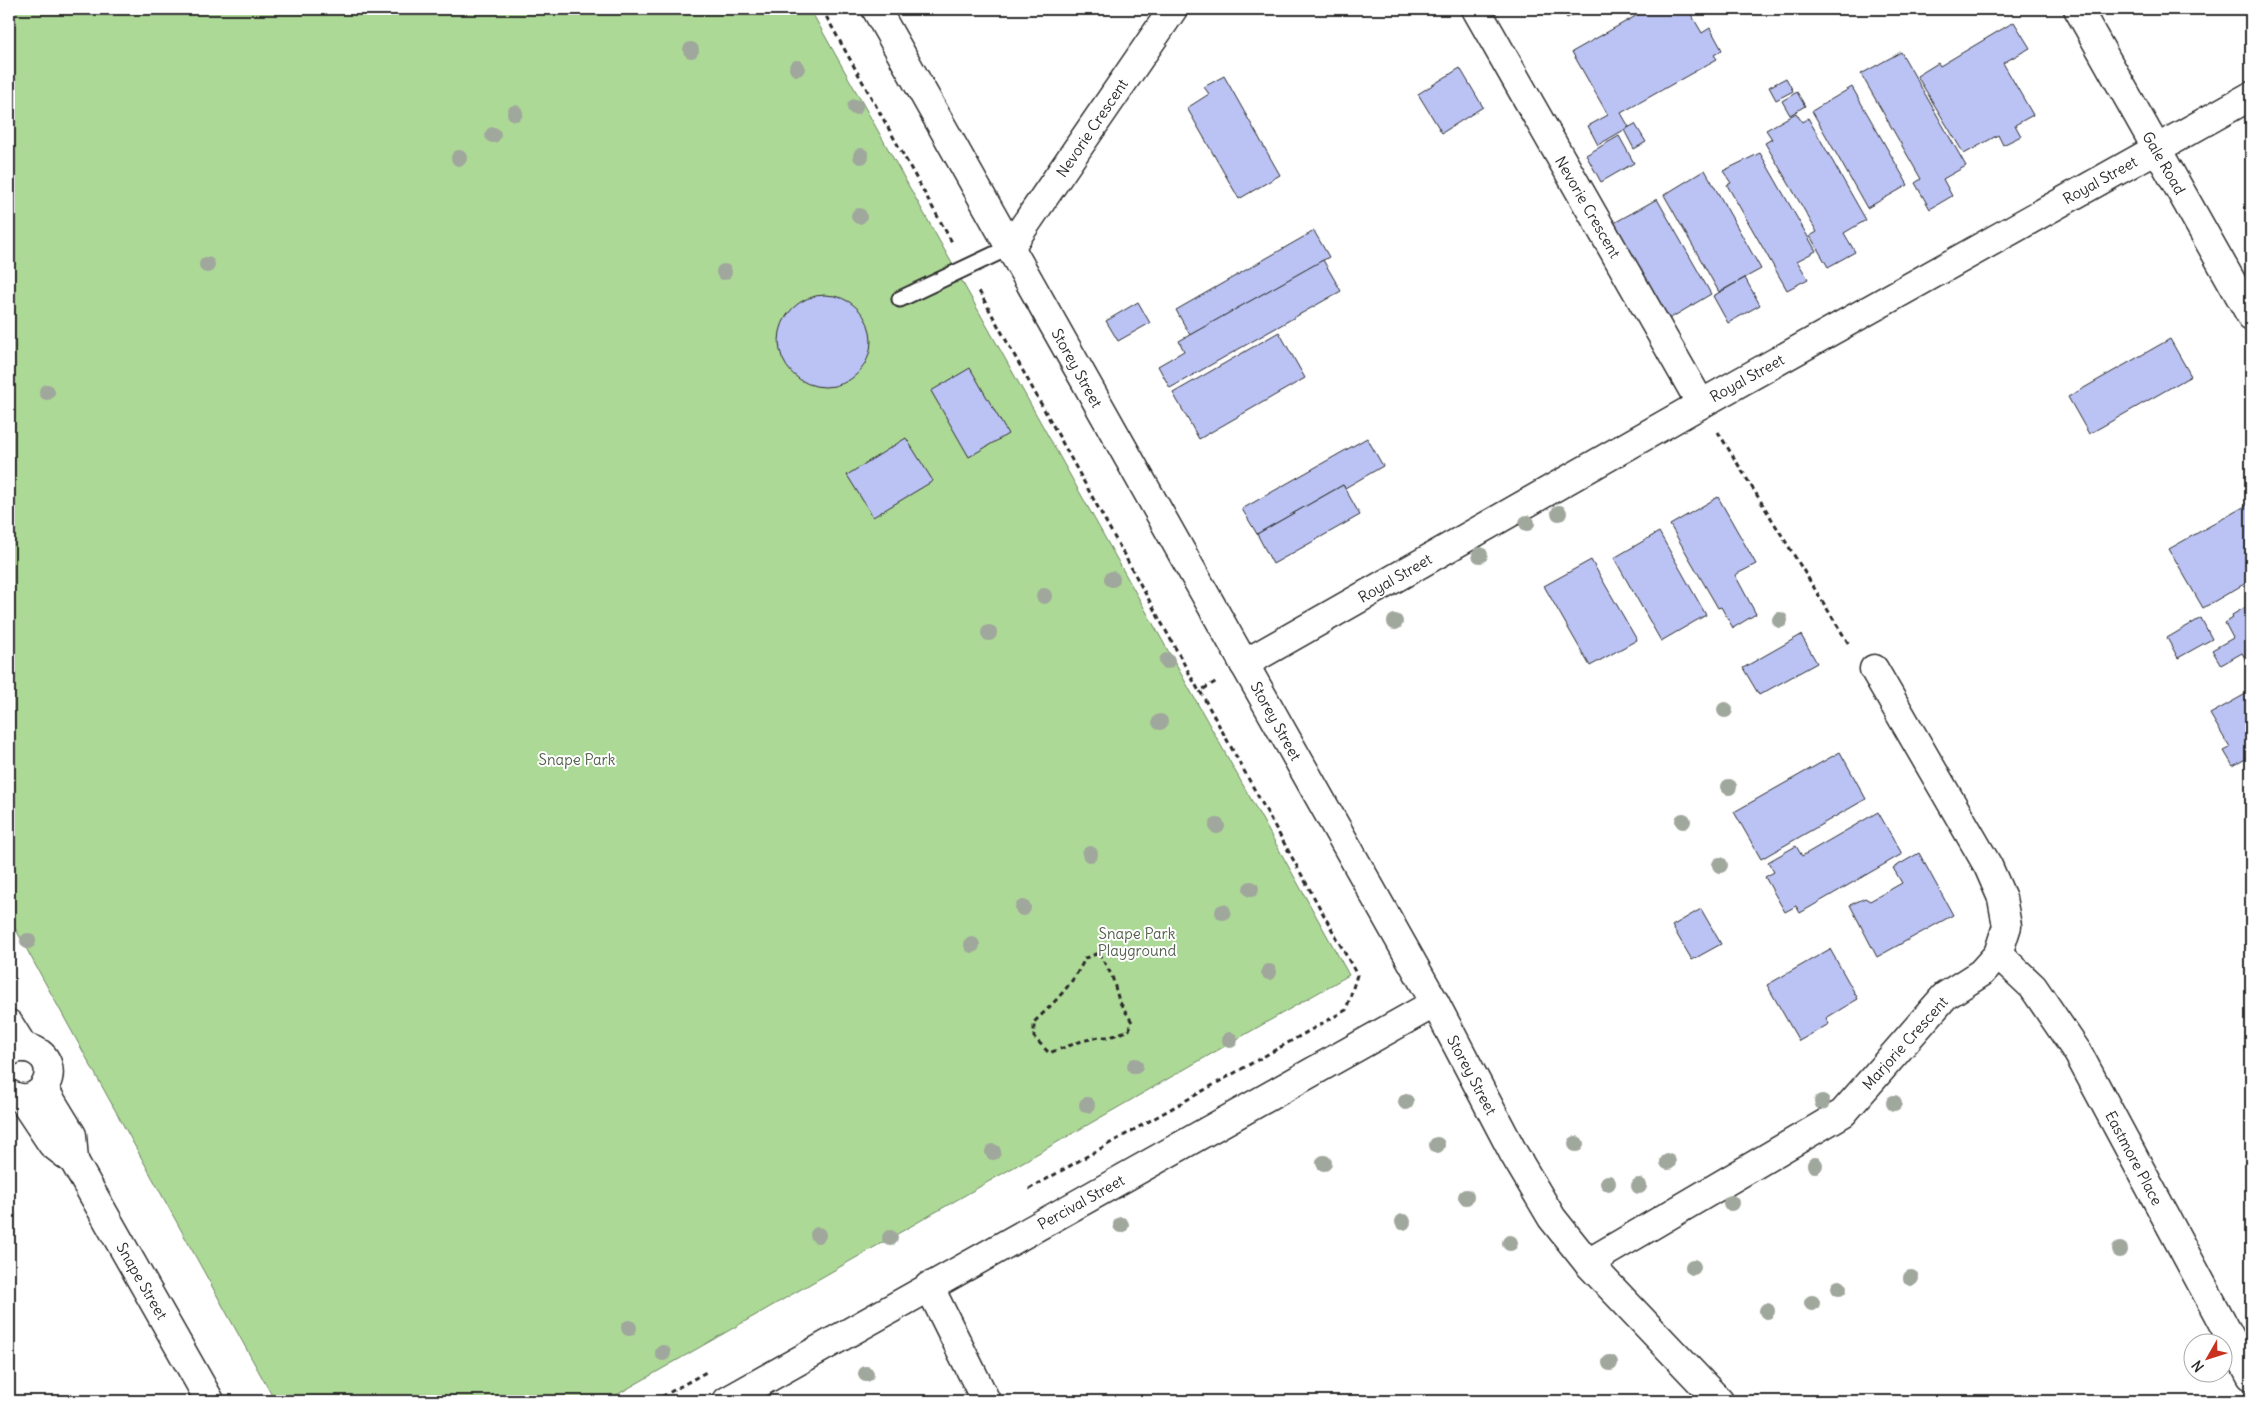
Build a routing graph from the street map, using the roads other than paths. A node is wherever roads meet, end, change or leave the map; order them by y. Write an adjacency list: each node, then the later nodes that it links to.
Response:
1 (876, 9): 7 (street, Storey Street)
2 (1173, 9): 7 (street, Nevorie Crescent)
3 (1476, 9): 10 (street, Nevorie Crescent)
4 (2078, 9): 6 (street, Gale Road)
5 (2251, 96): 6 (street, Royal Street)
6 (2156, 148): 9 (street, Gale Road); 10 (street, Royal Street)
7 (1010, 247): 8 (lane); 11 (street, Storey Street)
8 (900, 299)
9 (2251, 316)
10 (1701, 404): 11 (street, Royal Street)
11 (1244, 664): 14 (street, Storey Street)
12 (1876, 674): 13 (street, Marjorie Crescent)
13 (1998, 954): 18 (street, Marjorie Crescent); 20 (street, Eastmore Place)
14 (1435, 1003): 18 (street, Storey Street); 19 (street, Percival Street)
15 (9, 1024): 16 (street)
16 (16, 1050): 17 (street)
17 (25, 1094): 21 (street, Snape Street)
18 (1588, 1263): 24 (street, Storey Street)
19 (929, 1286): 22 (street, Percival Street); 23 (street)
20 (2251, 1376)
21 (210, 1401)
22 (727, 1401)
23 (986, 1401)
24 (1719, 1401)

